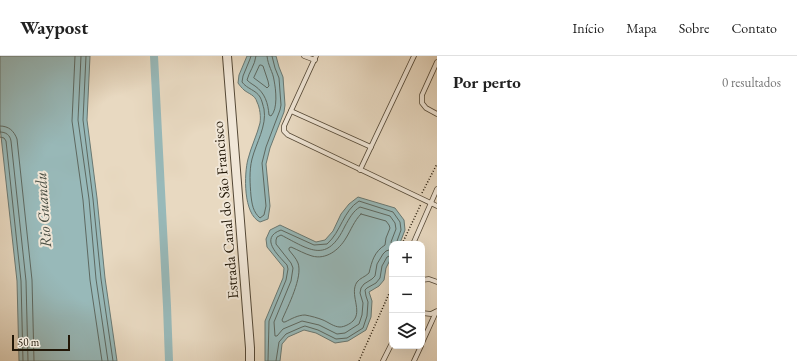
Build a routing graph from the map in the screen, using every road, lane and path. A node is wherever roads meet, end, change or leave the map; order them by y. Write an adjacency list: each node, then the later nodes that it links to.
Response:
1 (227, 56): 23 (street, Estrada Canal do São Francisco)
2 (304, 56): 5 (lane)
3 (408, 56): 4 (lane)
4 (413, 57): 9 (lane)
5 (316, 58): 7 (lane)
6 (437, 62): 8 (lane)
7 (291, 111): 9 (lane); 10 (lane)
8 (437, 114)
9 (371, 148): 10 (lane)
10 (360, 170): 12 (lane)
11 (437, 189): 12 (lane)
12 (430, 204): 13 (lane); 14 (lane)
13 (437, 206)
14 (414, 241)
15 (425, 280): 16 (lane)
16 (437, 282)
17 (389, 294): 24 (path)
18 (437, 311): 19 (lane); 20 (lane)
19 (425, 313)
20 (425, 337)
21 (389, 349): 25 (lane)
22 (420, 349): 26 (lane)
23 (250, 361)
24 (359, 361)
25 (383, 361)
26 (414, 361)

